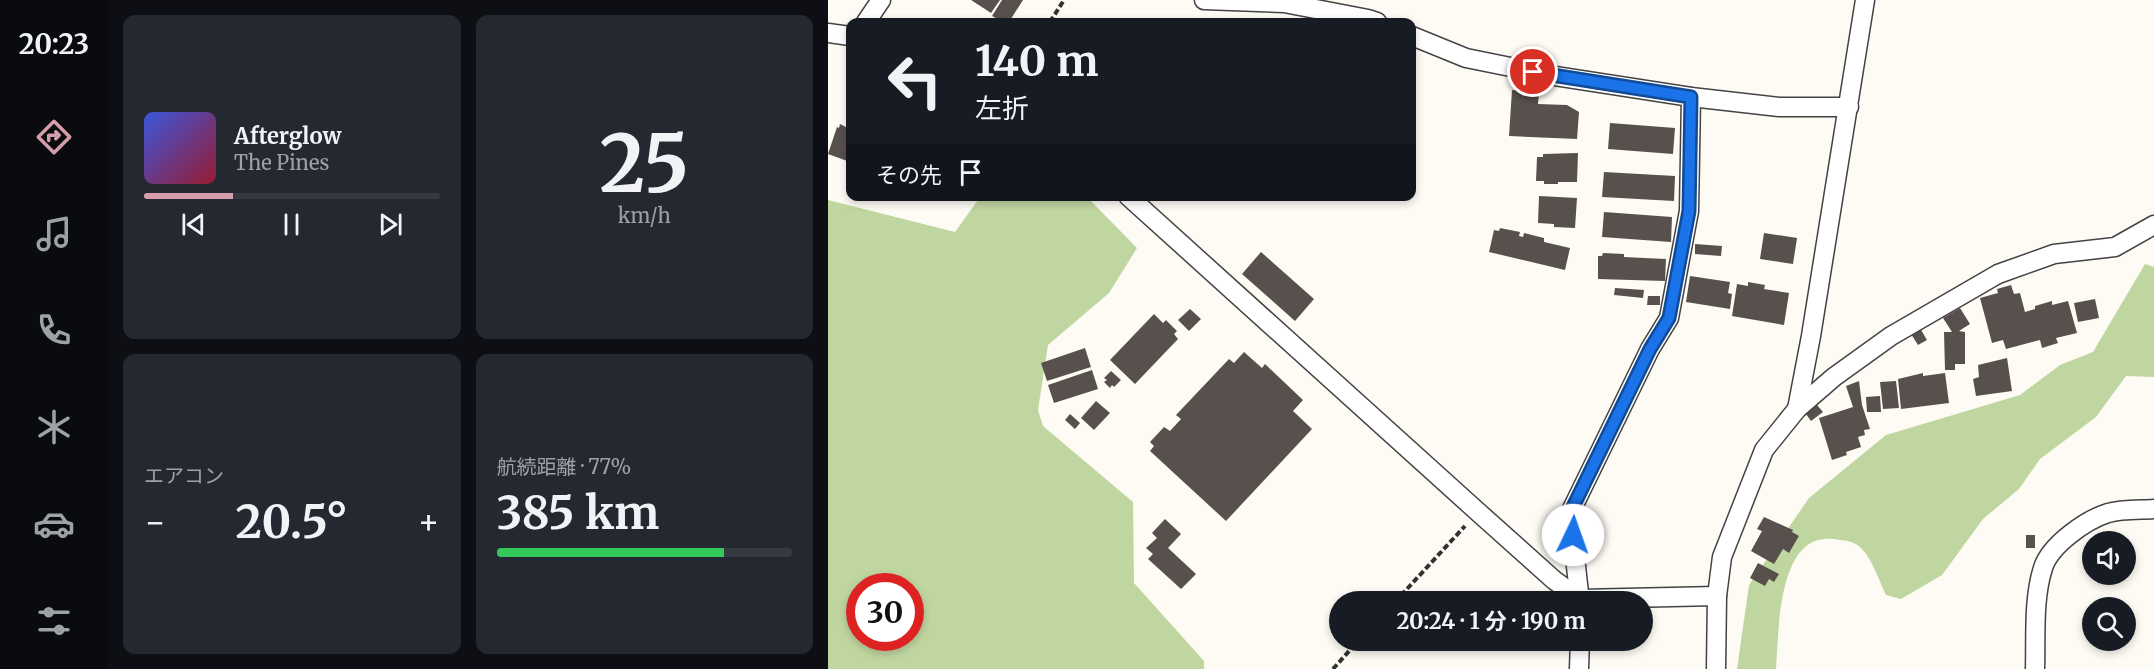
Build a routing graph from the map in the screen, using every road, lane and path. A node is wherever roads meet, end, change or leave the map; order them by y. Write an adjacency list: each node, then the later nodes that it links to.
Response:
1 (881, 0): 5 (street)
2 (1064, 0): 6 (path)
3 (1204, 0): 7 (street)
4 (1865, 0): 12 (street)
5 (869, 18)
6 (1053, 18)
7 (1363, 18)
8 (828, 33): 9 (street)
9 (846, 35)
10 (1416, 38): 11 (street)
11 (1691, 97): 12 (street); 20 (street)
12 (1849, 107): 15 (street)
13 (1134, 201): 17 (street)
14 (2154, 225): 15 (street)
15 (1797, 409): 21 (street)
16 (2154, 509): 28 (street)
17 (1478, 512): 18 (path); 19 (street)
18 (1405, 591)
19 (1568, 591)
20 (1579, 591)
21 (1717, 596): 22 (street); 27 (street)
22 (1653, 598)
23 (1349, 651): 25 (path)
24 (1580, 651): 26 (street)
25 (1333, 669)
26 (1579, 669)
27 (1716, 669)
28 (2035, 669)

